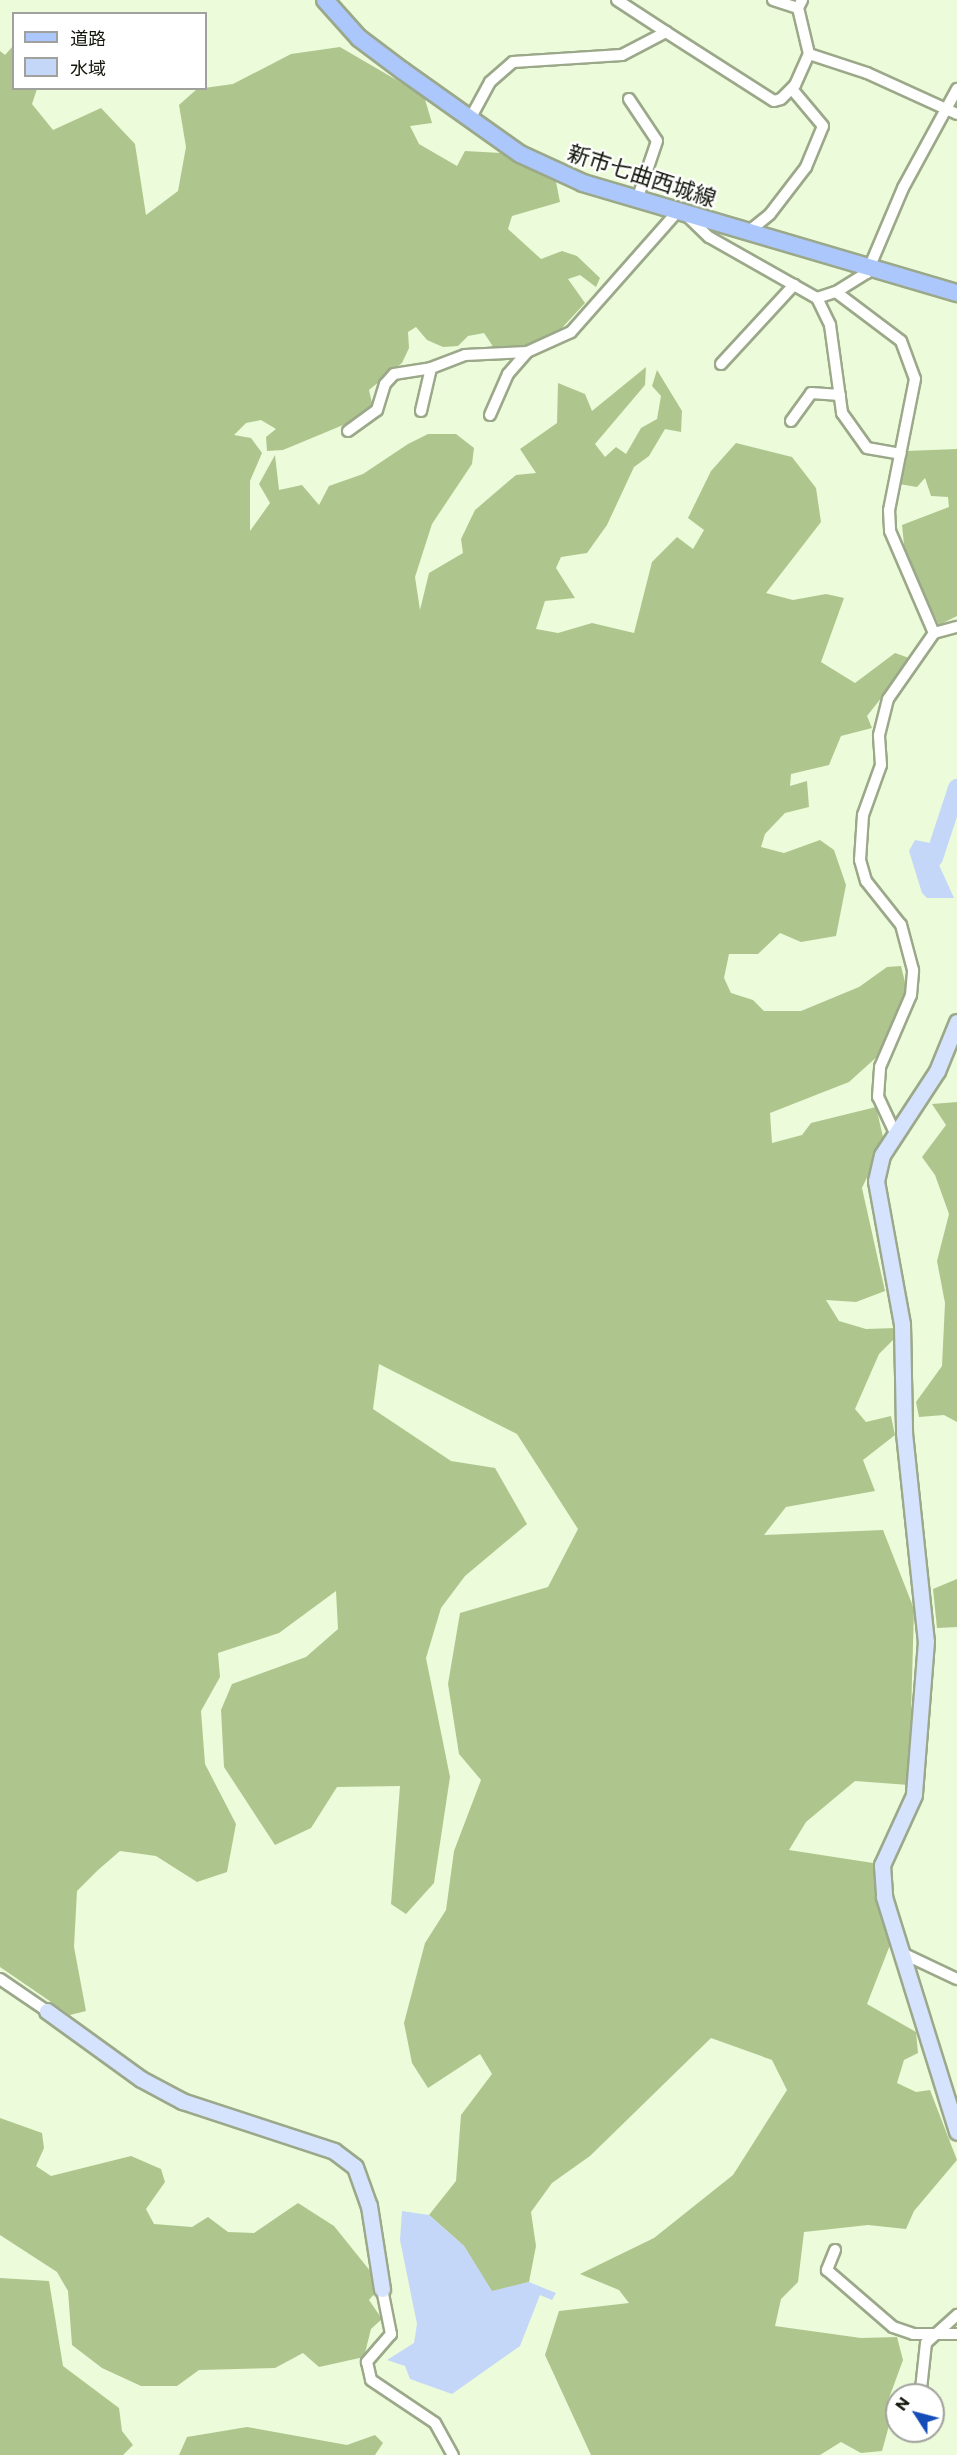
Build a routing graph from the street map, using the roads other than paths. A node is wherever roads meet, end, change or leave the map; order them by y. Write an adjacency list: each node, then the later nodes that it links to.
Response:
1 (326, 0): 12 (main road, 新市七曲西城線)
2 (617, 0): 5 (street)
3 (773, 0): 4 (street)
4 (800, 4): 6 (street)
5 (666, 32): 7 (street); 12 (street)
6 (809, 54): 7 (street); 10 (street)
7 (792, 89): 15 (street)
8 (957, 89): 10 (street)
9 (628, 99): 13 (street)
10 (945, 111): 11 (street); 16 (street)
11 (957, 114)
12 (470, 119): 13 (main road, 新市七曲西城線)
13 (637, 200): 14 (main road, 新市七曲西城線)
14 (682, 213): 15 (main road, 新市七曲西城線); 17 (street); 21 (street)
15 (748, 232): 16 (main road, 新市七曲西城線)
16 (868, 268): 18 (street); 19 (main road, 新市七曲西城線)
17 (794, 285): 20 (street); 22 (street)
18 (836, 292): 20 (street); 29 (street)
19 (957, 292)
20 (818, 298): 24 (street)
21 (527, 352): 23 (street); 26 (street)
22 (721, 364)
23 (431, 368): 25 (street); 28 (street)
24 (840, 395): 27 (street); 29 (street)
25 (421, 411)
26 (489, 415)
27 (790, 421)
28 (348, 431)
29 (900, 453): 31 (street)
30 (957, 627): 31 (street)
31 (934, 633): 33 (street)
32 (957, 1022): 33 (street)
33 (895, 1133): 34 (street)
34 (902, 1953): 36 (street); 38 (street)
35 (0, 1979): 37 (street)
36 (957, 1979)
37 (47, 2011): 40 (street)
38 (957, 2132)
39 (835, 2250): 43 (street)
40 (382, 2289): 45 (street)
41 (957, 2315): 43 (street)
42 (957, 2334): 43 (street)
43 (933, 2335): 44 (street)
44 (922, 2383)
45 (453, 2455)

